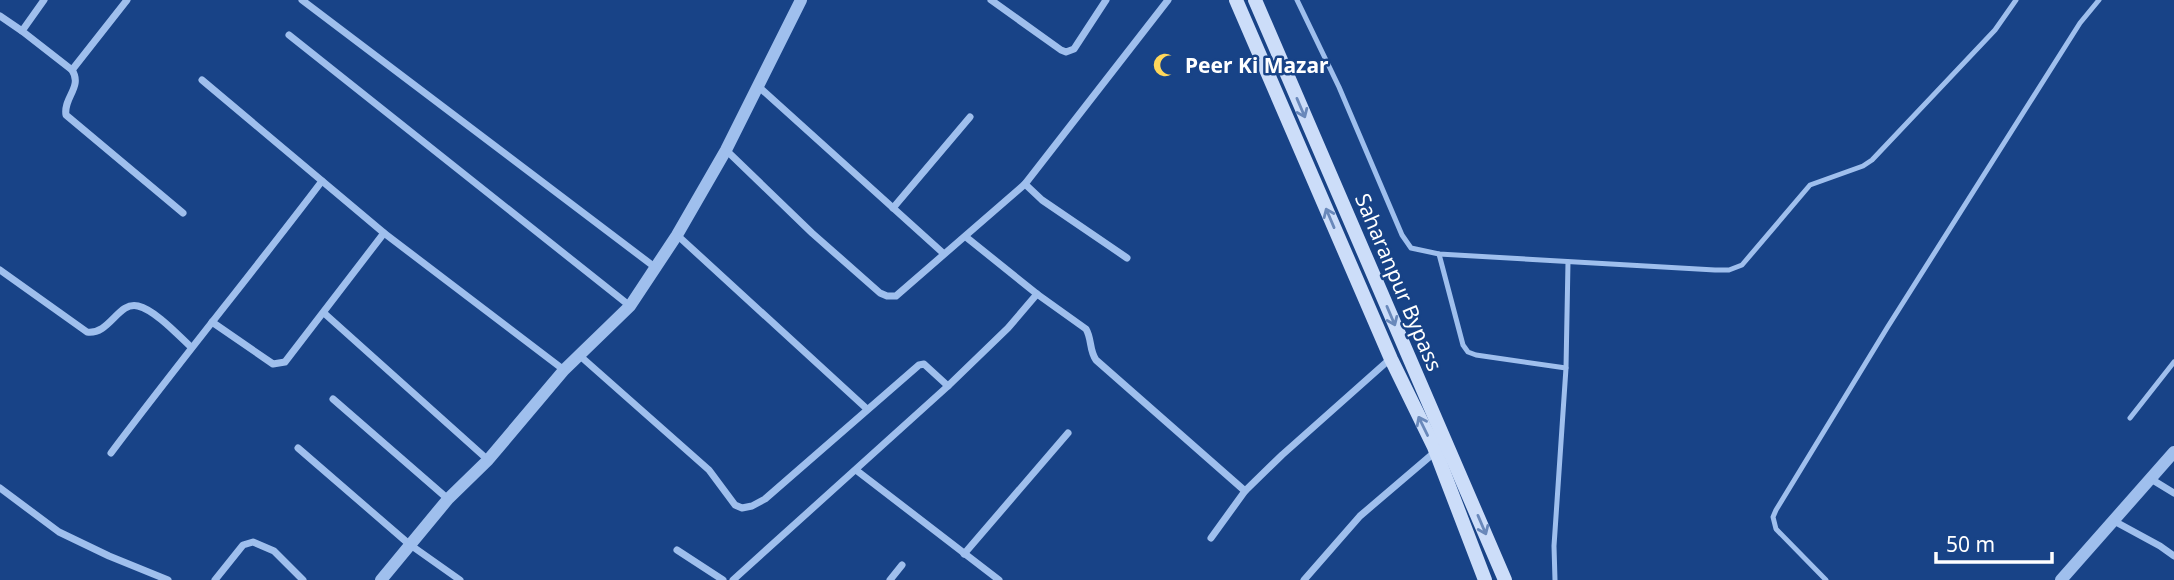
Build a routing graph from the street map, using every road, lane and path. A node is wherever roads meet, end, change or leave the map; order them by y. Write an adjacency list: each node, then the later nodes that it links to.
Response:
1 (44, 0): 14 (street)
2 (127, 0): 16 (street)
3 (302, 0): 32 (street)
4 (801, 0): 18 (street)
5 (991, 0): 6 (street)
6 (1106, 0)
7 (1168, 0): 22 (street)
8 (1236, 0): 40 (main road, one-way to 8)
9 (1255, 0): 78 (main road, Saharanpur Bypass, one-way to 78)
10 (1297, 0): 29 (lane)
11 (2016, 0): 31 (lane)
12 (2099, 0): 80 (lane)
13 (0, 16): 14 (street)
14 (22, 31): 16 (street)
15 (289, 35): 35 (street)
16 (72, 70): 24 (street)
17 (202, 80): 21 (street)
18 (758, 86): 20 (street); 23 (street)
19 (970, 117): 23 (street)
20 (726, 150): 26 (street); 28 (street)
21 (322, 181): 25 (street); 37 (street)
22 (1025, 184): 27 (street); 30 (street)
23 (893, 208): 28 (street)
24 (183, 213)
25 (384, 233): 36 (street); 43 (street)
26 (677, 235): 32 (street); 46 (street)
27 (966, 237): 28 (street); 34 (street)
28 (943, 253)
29 (1439, 254): 31 (lane); 42 (lane)
30 (1127, 258)
31 (1569, 262): 42 (lane)
32 (656, 268): 35 (street)
33 (0, 270): 38 (street)
34 (1037, 294): 44 (street); 57 (street)
35 (630, 306): 39 (street)
36 (324, 313): 37 (street); 53 (street)
37 (212, 322): 38 (street)
38 (191, 347): 52 (street)
39 (579, 355): 43 (street); 46 (street)
40 (1391, 359): 50 (main road, one-way to 40); 57 (street)
41 (2174, 362): 47 (lane)
42 (1566, 368): 79 (lane)
43 (564, 370): 53 (street)
44 (948, 386): 46 (street); 54 (street)
45 (333, 399): 59 (street)
46 (867, 409)
47 (2130, 418)
48 (1068, 433): 64 (street)
49 (298, 448): 62 (street)
50 (1435, 452): 76 (street); 77 (main road)
51 (2174, 452): 55 (street)
52 (111, 453)
53 (488, 460): 59 (street)
54 (856, 470): 64 (street); 73 (street)
55 (2151, 479): 58 (street); 60 (street)
56 (0, 488): 67 (street)
57 (1245, 491): 61 (street)
58 (2174, 493)
59 (448, 499): 62 (street)
60 (2114, 521): 65 (street); 81 (street)
61 (1211, 538)
62 (409, 544): 70 (street); 71 (street)
63 (677, 550): 72 (street)
64 (964, 554): 75 (street)
65 (2174, 556)
66 (902, 565): 74 (street)
67 (168, 580)
68 (215, 580): 69 (street)
69 (303, 580)
70 (381, 580)
71 (460, 580)
72 (723, 580)
73 (733, 580)
74 (890, 580)
75 (999, 580)
76 (1304, 580)
77 (1484, 580)
78 (1505, 580)
79 (1555, 580)
80 (1826, 580)
81 (2062, 580)

